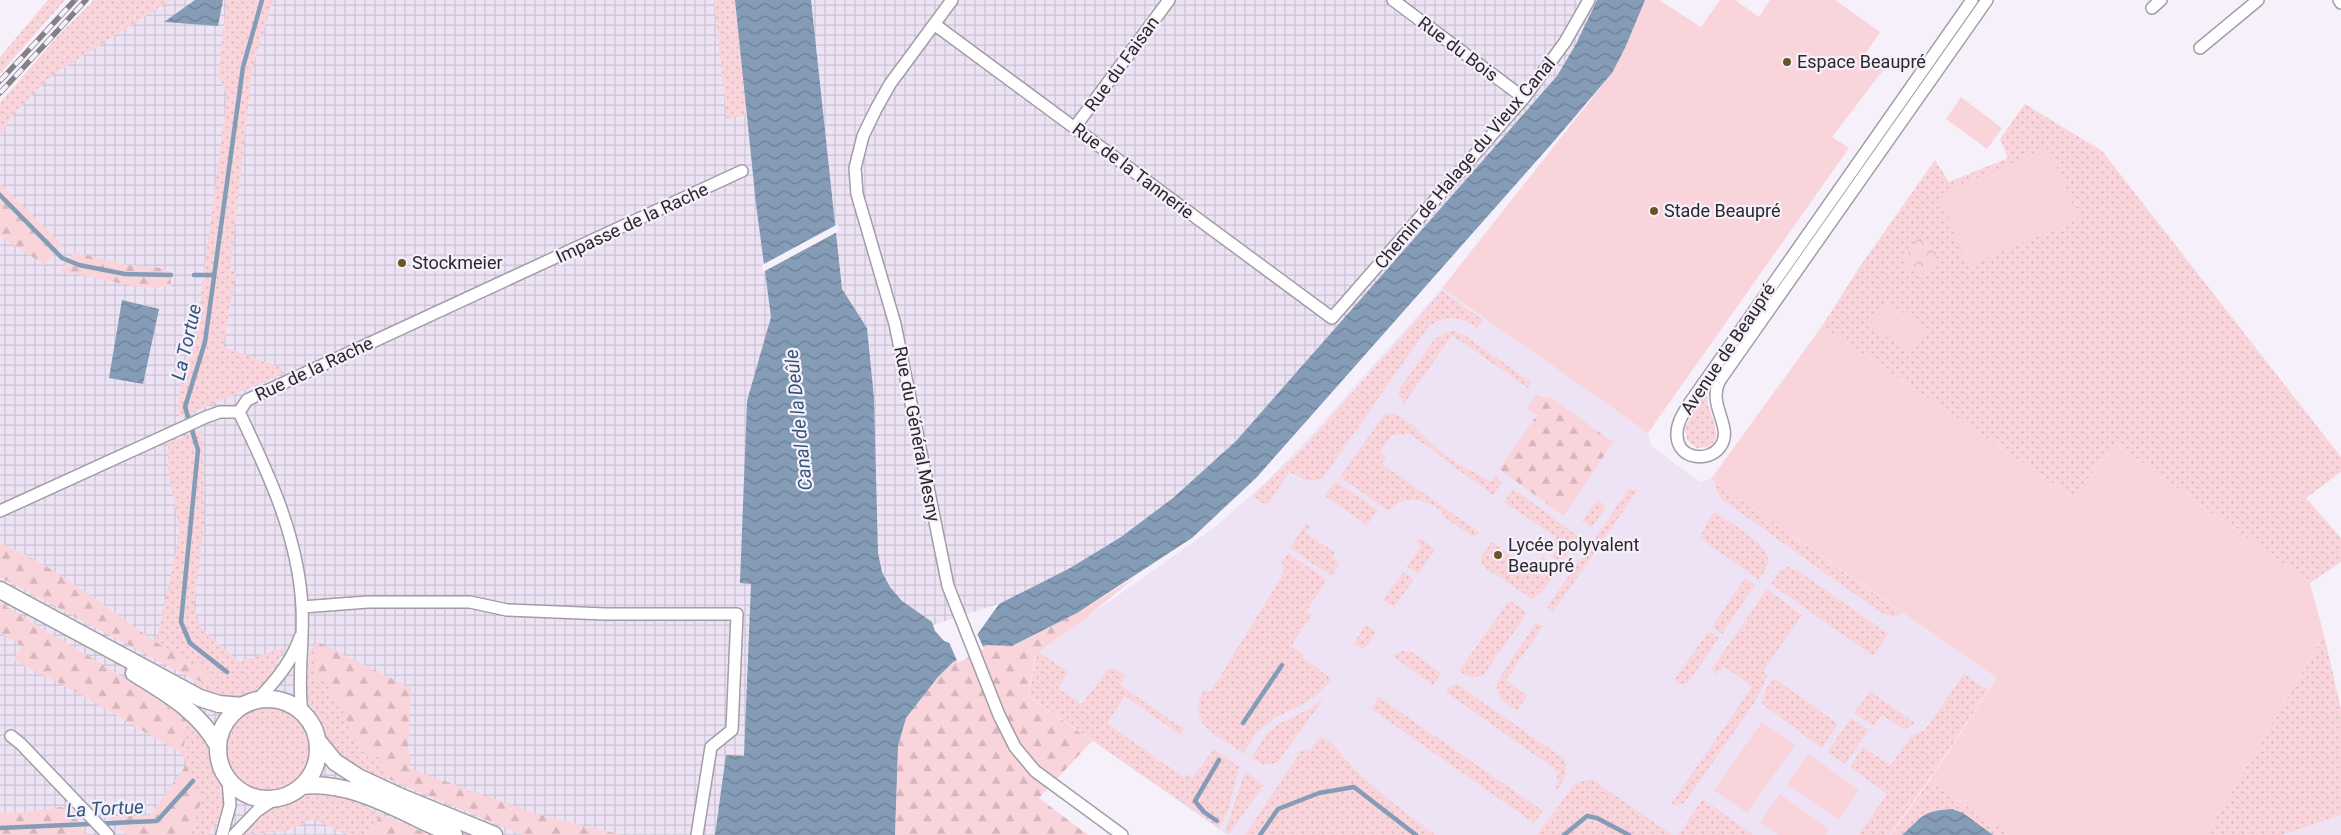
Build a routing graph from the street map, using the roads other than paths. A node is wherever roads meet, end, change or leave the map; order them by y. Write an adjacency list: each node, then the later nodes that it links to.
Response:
1 (952, 0): 10 (street, Rue du Général Mesny)
2 (1169, 0): 13 (street, Rue du Faisan)
3 (1393, 0): 12 (street, Rue du Bois)
4 (1589, 0): 12 (street, Chemin de Halage du Vieux Canal)
5 (1972, 0): 6 (street, Avenue de Beaupré)
6 (1987, 0)
7 (2161, 0): 9 (street)
8 (2258, 0): 11 (street)
9 (2152, 8)
10 (934, 24): 13 (street, Rue de la Tannerie); 37 (street, Rue du Général Mesny)
11 (2200, 48)
12 (1524, 98): 16 (street, Chemin de Halage du Vieux Canal)
13 (1075, 127): 16 (street, Rue de la Tannerie)
14 (742, 171): 15 (street, Impasse de la Rache)
15 (522, 274): 17 (street, Rue de la Rache)
16 (1332, 318)
17 (239, 412): 18 (street, Rue de la Rache); 20 (street)
18 (0, 511)
19 (0, 590): 22 (main road)
20 (302, 608): 21 (street); 36 (street)
21 (302, 623): 23 (street); 24 (street)
22 (61, 625): 23 (main road); 27 (main road)
23 (249, 702): 24 (main road); 27 (main road)
24 (302, 712): 26 (main road)
25 (11, 736): 31 (street)
26 (317, 740): 29 (main road); 35 (main road)
27 (218, 746): 28 (main road)
28 (228, 780): 30 (main road); 32 (street)
29 (302, 786): 30 (main road); 34 (main road)
30 (276, 798): 33 (street)
31 (108, 835)
32 (222, 835)
33 (234, 835)
34 (454, 835)
35 (494, 835)
36 (697, 835)
37 (1122, 835)

